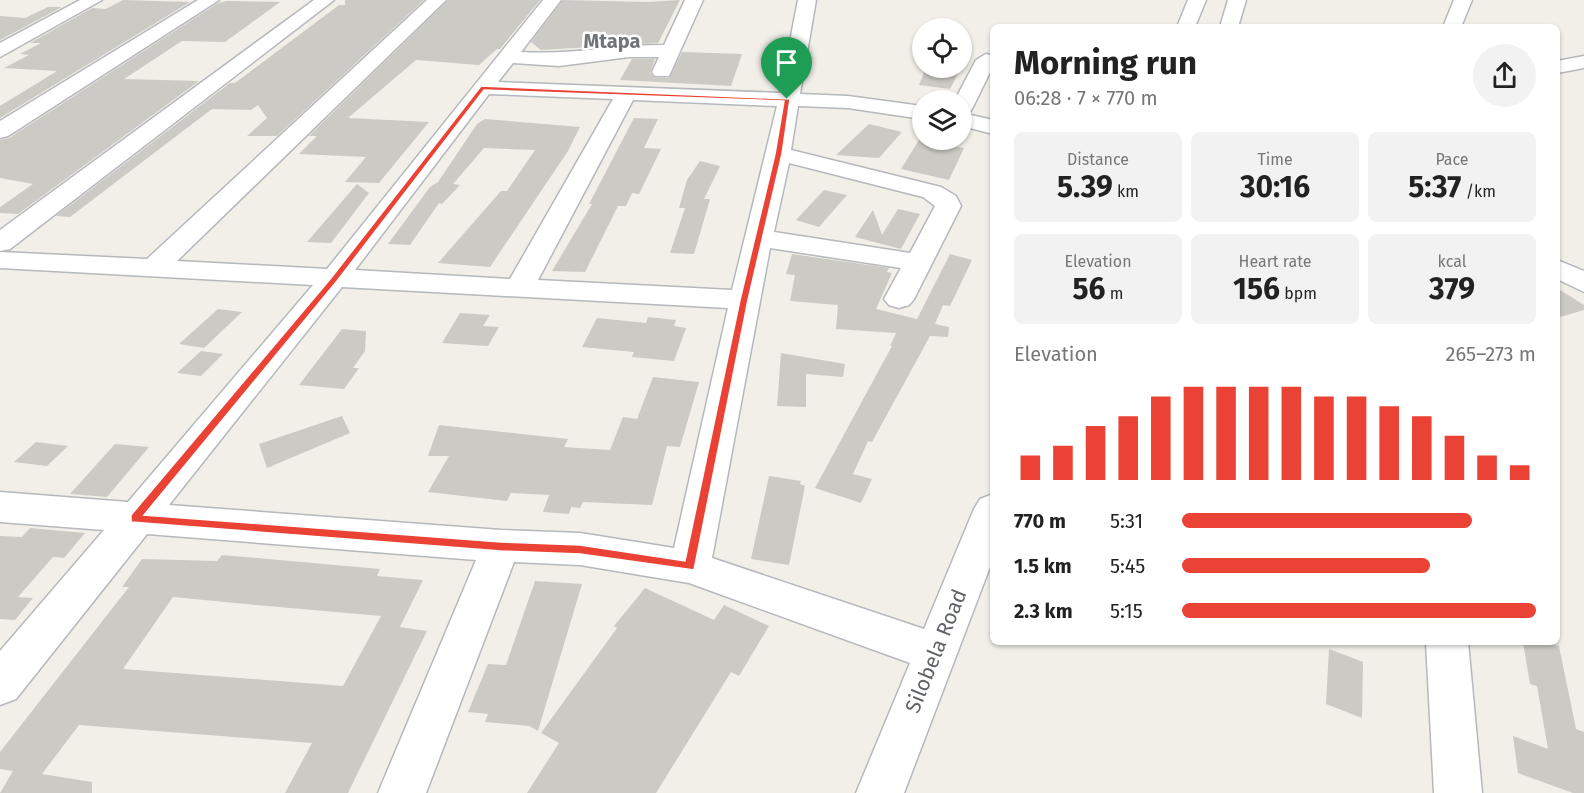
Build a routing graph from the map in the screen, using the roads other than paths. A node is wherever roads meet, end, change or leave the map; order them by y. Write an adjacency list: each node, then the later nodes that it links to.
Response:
1 (93, 0): 15 (street)
2 (210, 0): 30 (street)
3 (325, 0): 33 (street)
4 (437, 0): 36 (street)
5 (552, 0): 18 (street)
6 (694, 0): 17 (street)
7 (807, 0): 26 (street)
8 (1197, 0): 11 (street)
9 (1238, 0): 12 (street)
10 (1463, 0): 13 (street)
11 (1187, 24)
12 (1230, 24)
13 (1453, 24)
14 (0, 31): 15 (street)
15 (33, 33): 16 (street)
16 (0, 51)
17 (671, 51): 18 (street); 25 (street)
18 (506, 57): 22 (street)
19 (986, 60): 23 (street)
20 (1584, 62): 21 (street)
21 (1560, 67)
22 (483, 88): 24 (street); 38 (street)
23 (971, 90)
24 (626, 94): 25 (street); 40 (street)
25 (651, 95): 26 (street)
26 (787, 99): 27 (street); 31 (street)
27 (912, 110)
28 (972, 122): 29 (street)
29 (990, 126)
30 (0, 131)
31 (779, 154): 32 (street); 35 (street)
32 (759, 238): 35 (street); 42 (street)
33 (0, 243)
34 (0, 260): 36 (street)
35 (918, 263): 41 (street)
36 (154, 268): 38 (street)
37 (1560, 270): 39 (street)
38 (334, 279): 40 (street); 45 (street)
39 (1584, 283)
40 (519, 288): 42 (street)
41 (899, 299)
42 (744, 300): 47 (street)
43 (0, 507): 45 (street)
44 (990, 516): 49 (street, Silobela Road)
45 (135, 518): 46 (street); 50 (street)
46 (501, 546): 47 (street); 51 (street)
47 (690, 567): 49 (street)
48 (1447, 645): 53 (street)
49 (934, 652): 52 (street, Silobela Road)
50 (0, 684)
51 (402, 793)
52 (880, 793)
53 (1458, 793)

